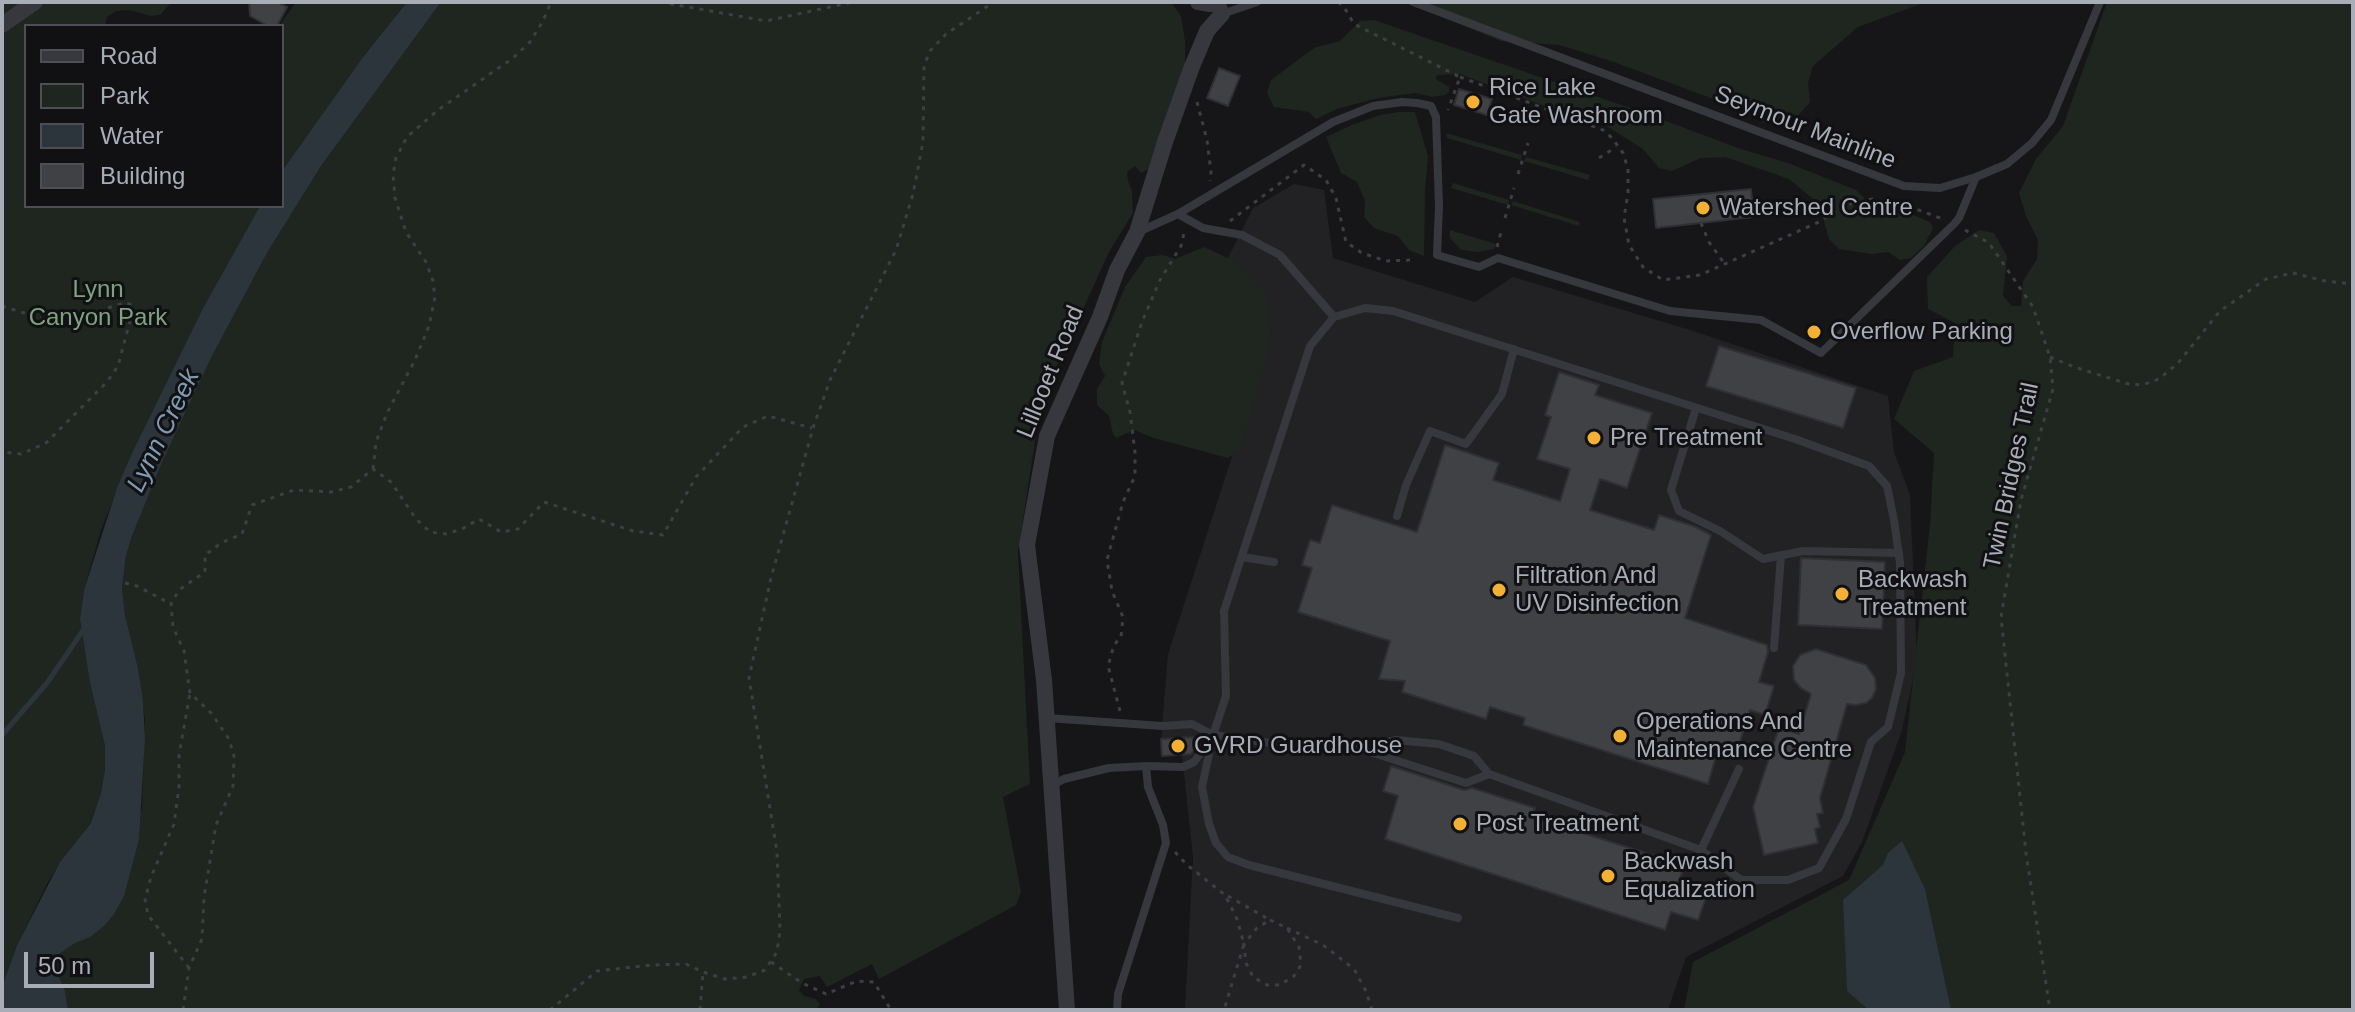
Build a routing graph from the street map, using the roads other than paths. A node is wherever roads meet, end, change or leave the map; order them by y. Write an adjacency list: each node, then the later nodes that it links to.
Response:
1 (35, 2): 7 (street)
2 (1198, 2): 6 (street)
3 (1257, 2): 6 (lane)
4 (1415, 2): 8 (lane, Seymour Mainline)
5 (2100, 2): 8 (lane, Seymour Mainline)
6 (1219, 6): 10 (street, Lillooet Road)
7 (2, 25)
8 (1976, 177): 9 (lane)
9 (1178, 214): 10 (lane); 11 (lane)
10 (1137, 232): 20 (street, Lillooet Road)
11 (1334, 317): 12 (lane); 17 (lane)
12 (1514, 349): 13 (lane); 14 (lane)
13 (1696, 408): 15 (lane); 16 (lane)
14 (1397, 516)
15 (1899, 553): 16 (lane); 27 (lane)
16 (1781, 555): 19 (lane)
17 (1242, 557): 18 (lane); 21 (lane)
18 (1274, 562)
19 (1774, 648)
20 (1046, 718): 21 (lane); 26 (street, Lillooet Road)
21 (1213, 735): 22 (lane); 23 (lane); 28 (lane)
22 (1360, 749): 25 (lane); 25 (lane)
23 (1146, 766): 26 (lane); 30 (lane)
24 (1739, 769): 27 (lane)
25 (1489, 774): 27 (lane)
26 (1051, 787): 29 (street, Lillooet Road)
27 (1701, 850)
28 (1458, 918)
29 (1067, 1010)
30 (1117, 1010)

